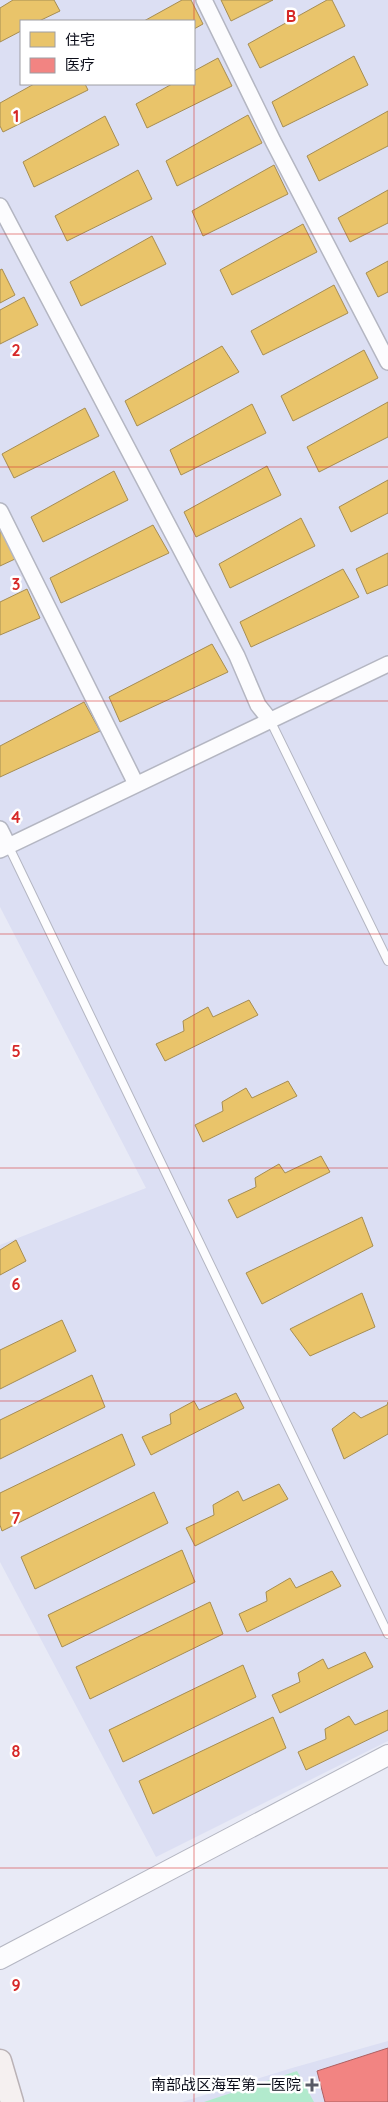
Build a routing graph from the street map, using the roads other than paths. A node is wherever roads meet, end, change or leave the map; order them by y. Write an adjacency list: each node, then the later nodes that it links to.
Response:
1 (204, 0): 3 (street)
2 (0, 206): 6 (street)
3 (388, 362)
4 (0, 511): 7 (street)
5 (388, 664): 6 (street)
6 (270, 720): 7 (street); 10 (lane)
7 (136, 784): 9 (street)
8 (0, 829): 9 (street)
9 (4, 848): 11 (lane)
10 (388, 961)
11 (388, 1634)
12 (388, 1755): 13 (street)
13 (0, 1959)
14 (0, 2061): 15 (main road)
15 (12, 2102)

